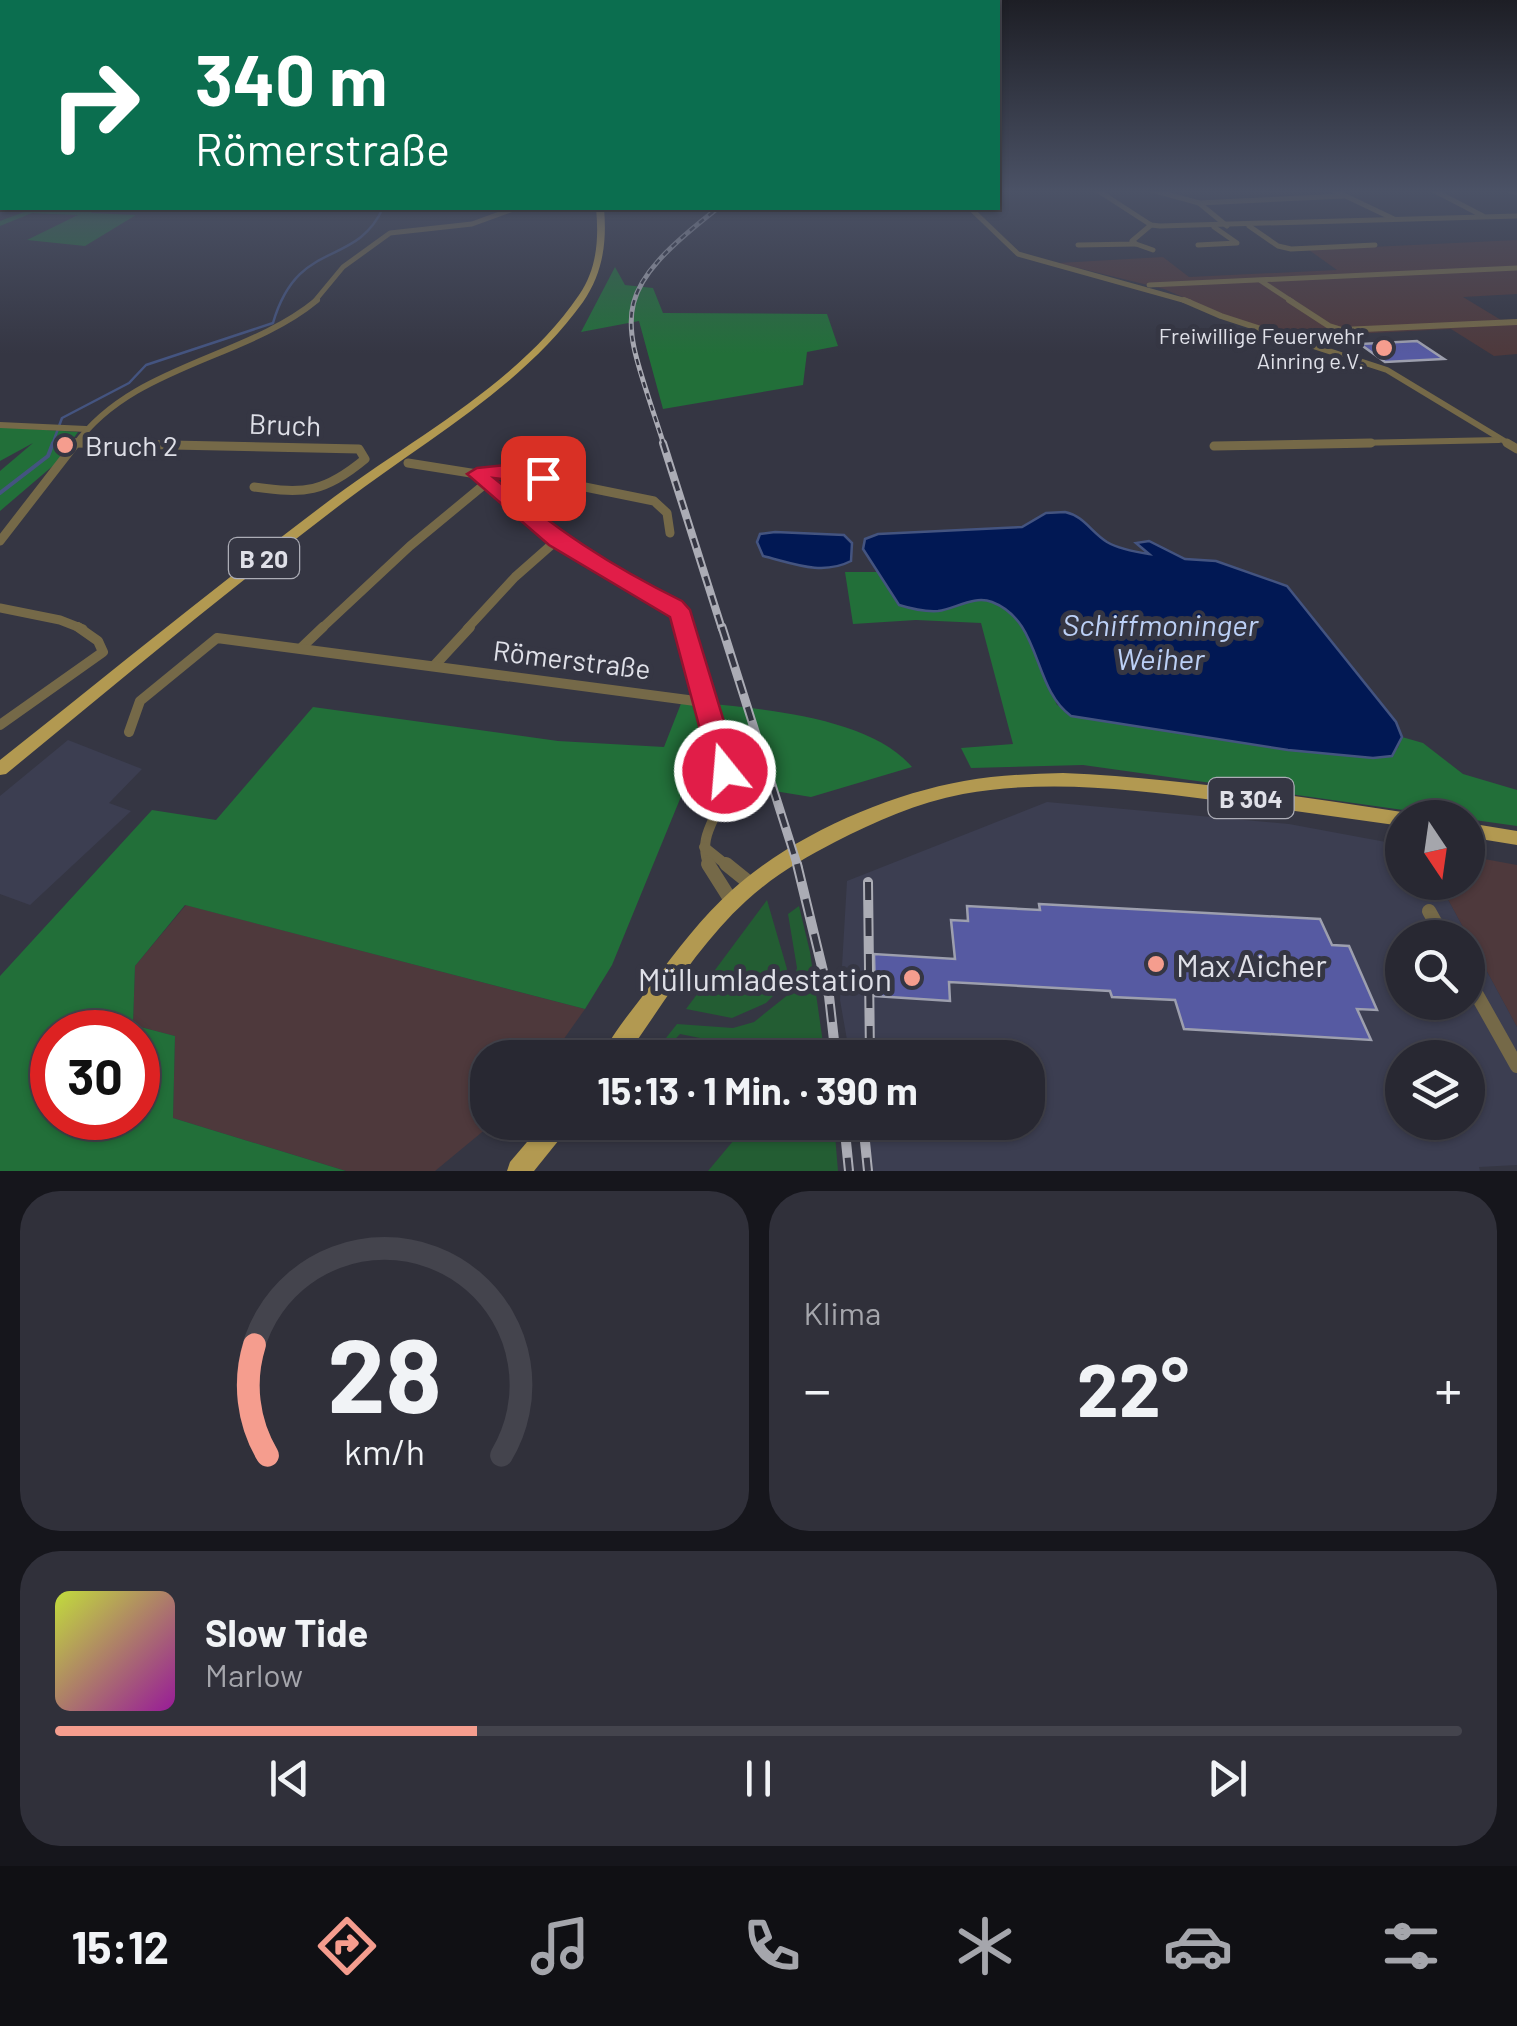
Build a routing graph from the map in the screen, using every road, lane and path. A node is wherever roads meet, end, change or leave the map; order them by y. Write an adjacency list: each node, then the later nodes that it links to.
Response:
1 (374, 245): 17 (street)
2 (602, 245): 22 (main road)
3 (1008, 245): 14 (street)
4 (1078, 245): 5 (street)
5 (1098, 245)
6 (1138, 245): 11 (street)
7 (1198, 245): 8 (street)
8 (1212, 245)
9 (1276, 245): 10 (street)
10 (1375, 245)
11 (1153, 250)
12 (1517, 268): 13 (street)
13 (1258, 280): 14 (street); 15 (street)
14 (1141, 286): 18 (street)
15 (1517, 322)
16 (0, 425): 17 (street)
17 (86, 429): 19 (street)
18 (1498, 440): 20 (street); 21 (street)
19 (75, 443): 25 (street, Bruch); 28 (street)
20 (1214, 446)
21 (1517, 450)
22 (407, 457): 23 (street); 35 (main road, B 20)
23 (477, 474): 24 (street, Römerstraße); 26 (street)
24 (486, 484): 27 (street, Römerstraße); 30 (street)
25 (254, 487)
26 (670, 533)
27 (556, 540): 31 (street, Römerstraße); 32 (street, Römerstraße)
28 (0, 542)
29 (0, 608): 33 (street)
30 (301, 648): 31 (street, Römerstraße); 34 (street, Römerstraße)
31 (434, 666): 32 (street, Römerstraße)
32 (703, 702): 39 (street, Römerstraße)
33 (0, 725)
34 (130, 732)
35 (0, 769)
36 (1385, 817): 40 (main road, B 304)
37 (1485, 833): 38 (main road)
38 (1517, 838)
39 (702, 845): 40 (street); 41 (street)
40 (752, 884): 41 (main road, B 304)
41 (732, 902): 45 (main road, B 304)
42 (1430, 912): 43 (street)
43 (1434, 920)
44 (1485, 1009): 46 (street)
45 (625, 1040)
46 (1517, 1066)
47 (544, 1140): 48 (main road)
48 (519, 1171)

